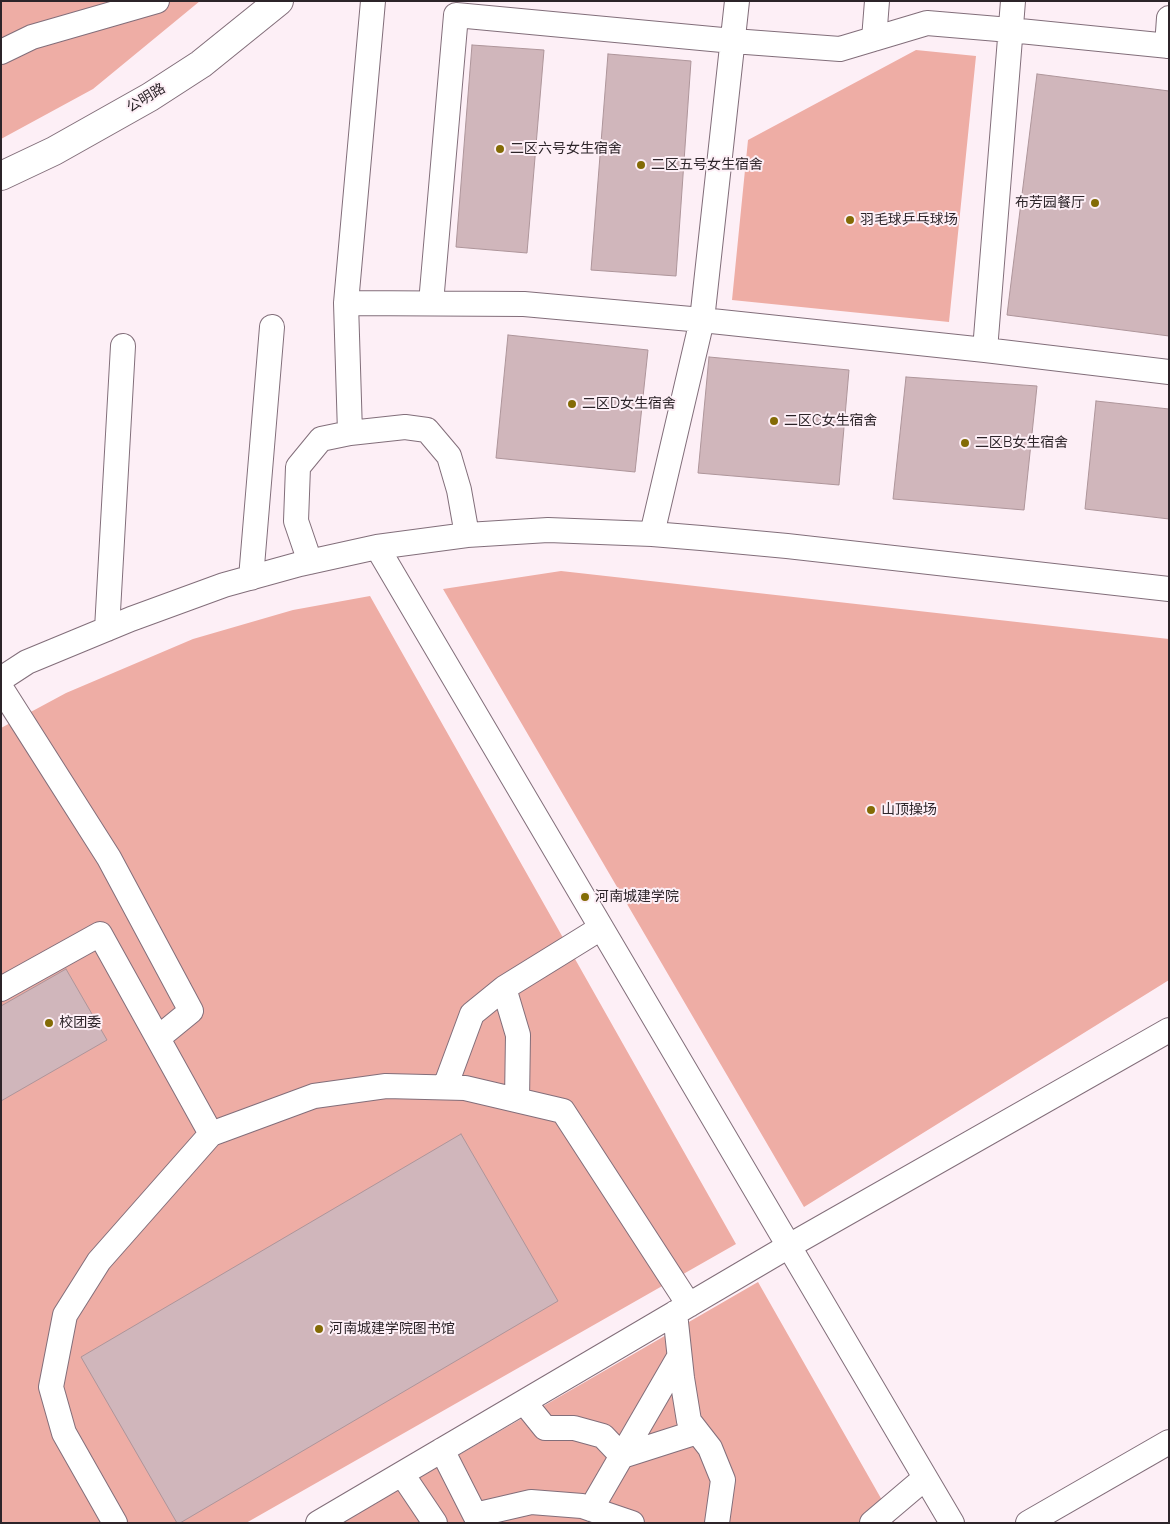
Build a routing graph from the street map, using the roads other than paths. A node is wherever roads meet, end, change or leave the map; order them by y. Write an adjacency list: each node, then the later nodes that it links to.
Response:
1 (157, 1): 12 (street)
2 (279, 1): 13 (street, 公明路)
3 (373, 1): 14 (street)
4 (737, 1): 10 (street)
5 (877, 1): 9 (street)
6 (1013, 1): 8 (street)
7 (1169, 18): 11 (street)
8 (1010, 30): 9 (street); 11 (street); 19 (street)
9 (874, 39): 10 (street)
10 (734, 41): 15 (street); 16 (street)
11 (1168, 46)
12 (1, 52)
13 (1, 176)
14 (346, 303): 15 (street); 21 (street)
15 (431, 303): 16 (street)
16 (702, 320): 19 (street); 23 (street)
17 (272, 327): 26 (street)
18 (123, 346): 28 (street)
19 (985, 350): 20 (street)
20 (1169, 372)
21 (350, 434): 22 (street); 25 (street)
22 (467, 534): 23 (street); 24 (street)
23 (652, 534): 27 (street)
24 (377, 547): 25 (street); 31 (street)
25 (310, 562): 26 (street)
26 (251, 578): 28 (street)
27 (1169, 589)
28 (107, 629): 29 (street)
29 (1, 679)
30 (1, 688): 35 (street)
31 (601, 928): 32 (street); 39 (street)
32 (504, 988): 36 (street); 37 (street)
33 (1, 989): 35 (street)
34 (1169, 1030): 39 (street)
35 (158, 1038): 38 (street)
36 (445, 1088): 37 (street); 38 (street)
37 (517, 1100): 40 (street)
38 (210, 1134): 51 (street)
39 (789, 1246): 40 (street); 48 (street)
40 (682, 1310): 41 (street); 42 (street)
41 (679, 1357): 43 (street); 46 (street)
42 (524, 1402): 45 (street); 46 (street)
43 (697, 1432): 46 (street); 55 (street)
44 (1169, 1442): 58 (street)
45 (442, 1450): 47 (street); 50 (street)
46 (622, 1456): 49 (street)
47 (402, 1474): 52 (street); 53 (street)
48 (925, 1478): 56 (street); 57 (street)
49 (591, 1509): 50 (street); 54 (street)
50 (467, 1519)
51 (115, 1523)
52 (318, 1523)
53 (435, 1523)
54 (632, 1523)
55 (717, 1523)
56 (872, 1523)
57 (952, 1523)
58 (1028, 1523)

